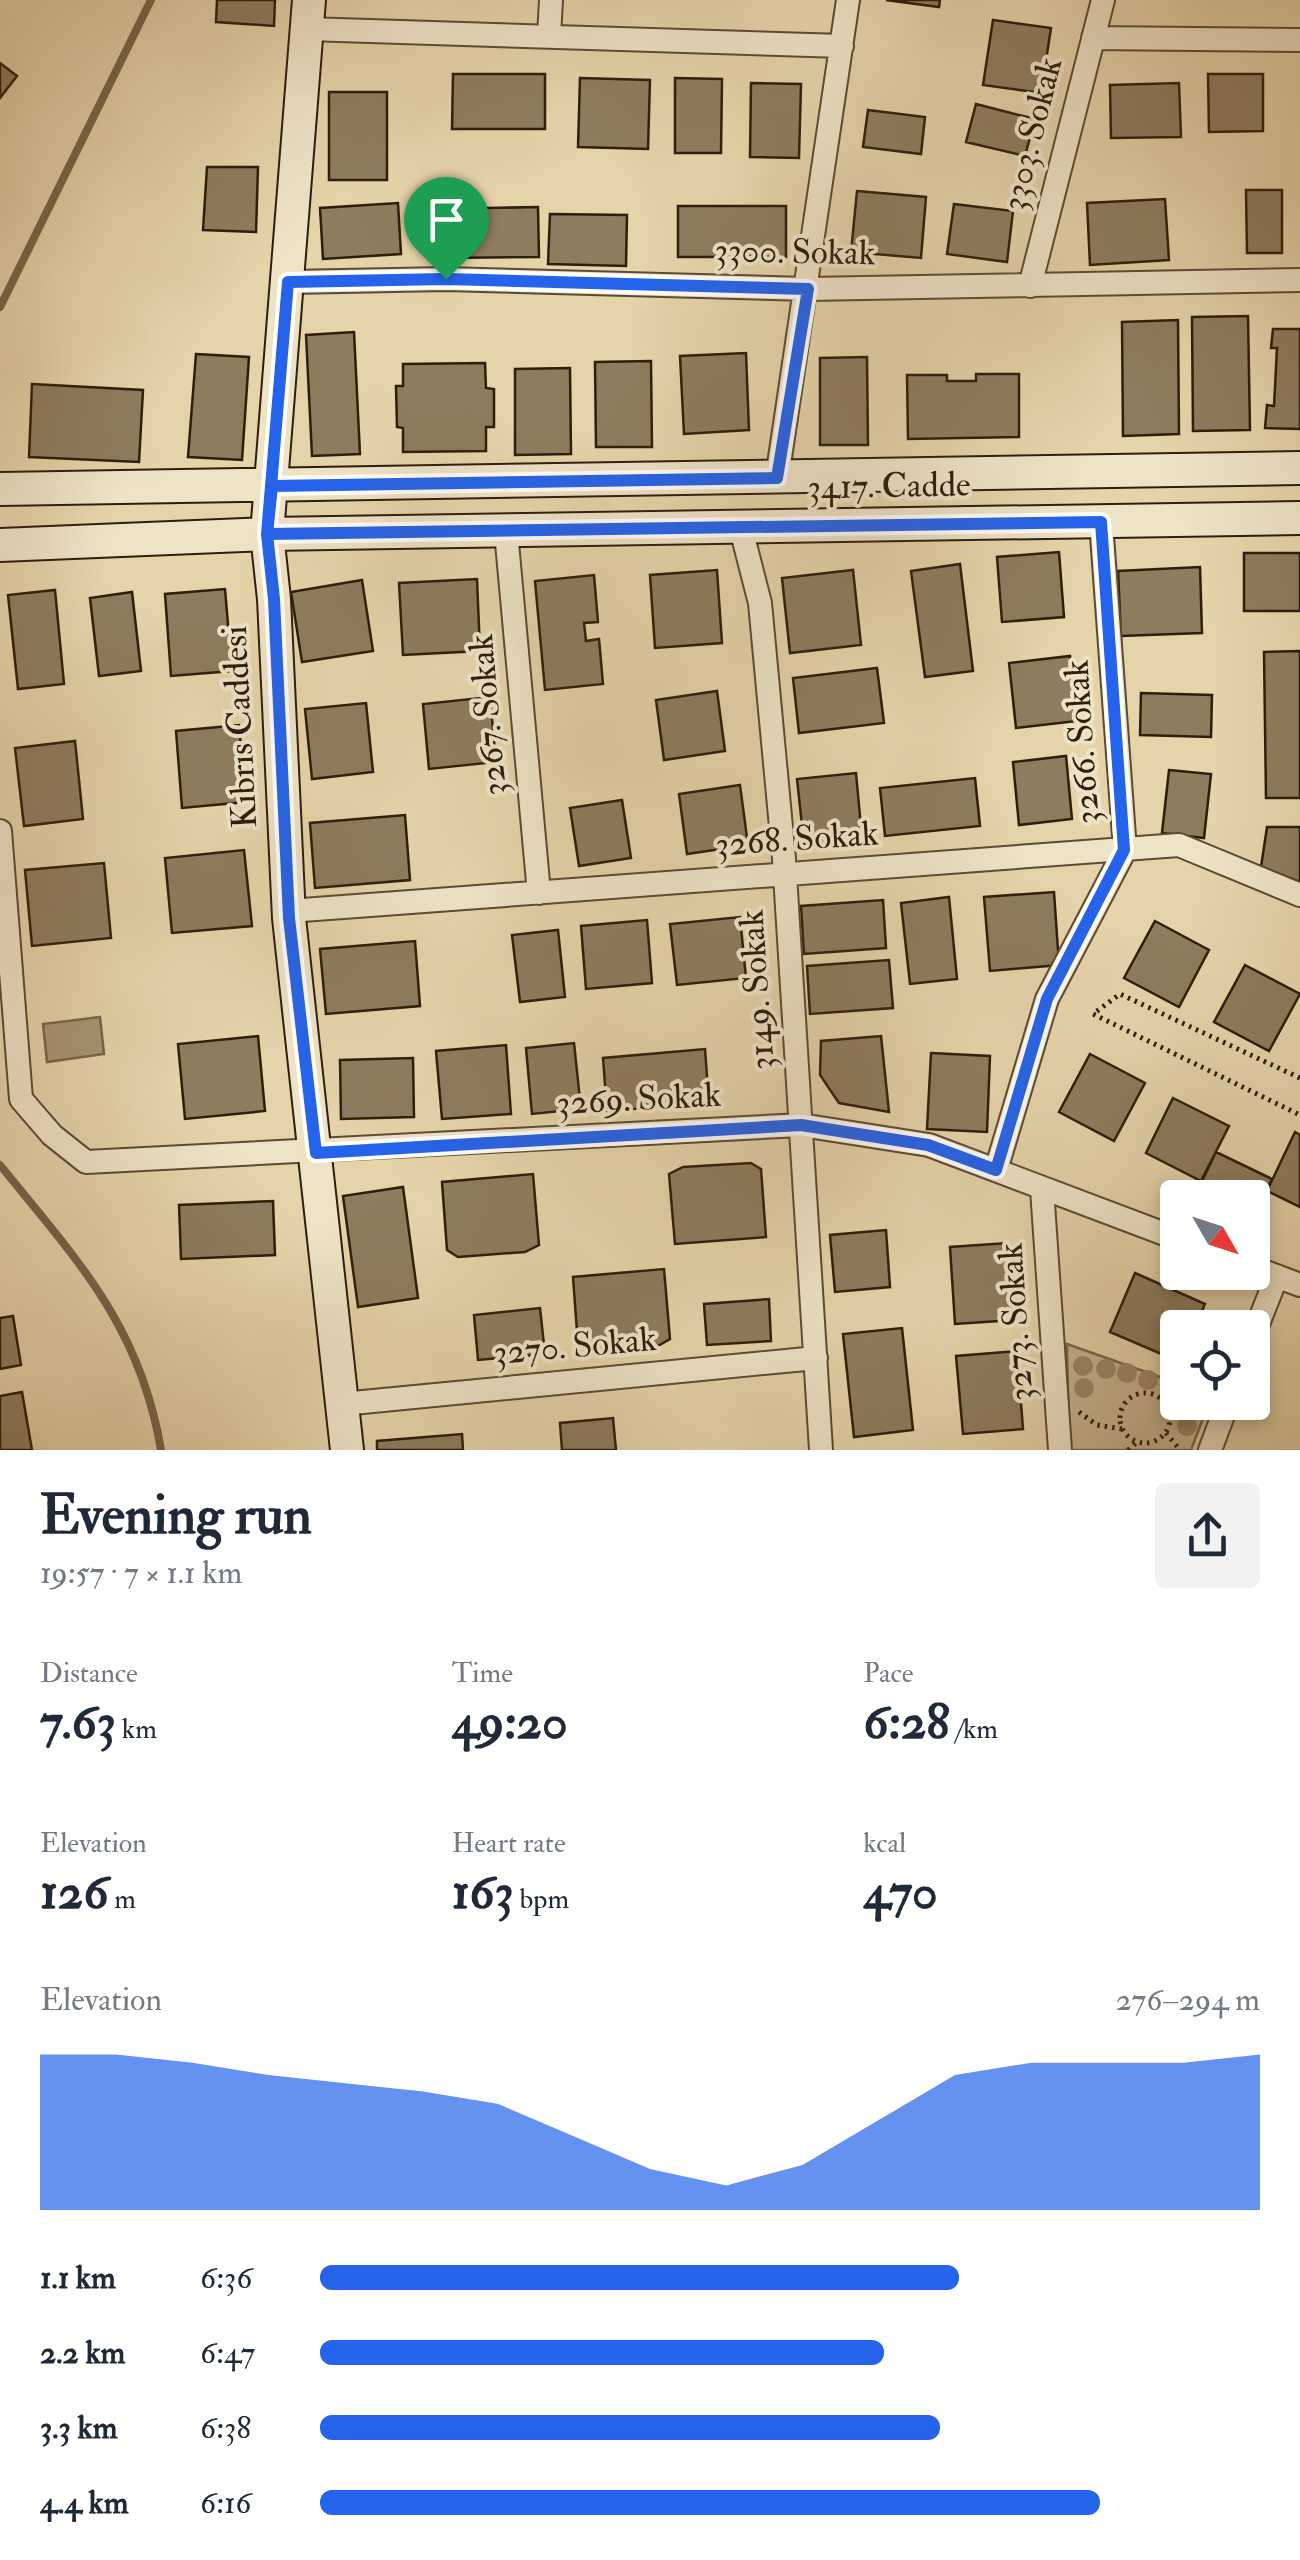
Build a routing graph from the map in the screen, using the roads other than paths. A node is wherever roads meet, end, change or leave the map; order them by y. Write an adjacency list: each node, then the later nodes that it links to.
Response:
1 (551, 0): 5 (street)
2 (848, 0): 8 (street)
3 (1103, 0): 6 (street, 3303. Sokak)
4 (308, 14): 5 (street); 10 (street, Kıbrıs Caddesi)
5 (549, 36): 8 (street)
6 (1093, 38): 7 (street); 11 (street, 3303. Sokak)
7 (1300, 40)
8 (842, 46): 12 (street)
9 (1300, 280): 11 (street, 3300. Sokak)
10 (288, 282): 12 (street, 3300. Sokak); 15 (street, Kıbrıs Caddesi)
11 (1030, 286): 12 (street, 3300. Sokak)
12 (808, 289): 14 (street)
13 (1300, 468): 14 (street, 3417. Cadde)
14 (777, 478): 15 (street, 3417. Cadde)
15 (272, 486): 16 (street, 3417. Cadde); 21 (street, Kıbrıs Caddesi)
16 (0, 489)
17 (1300, 518): 18 (street, 3417. Cadde)
18 (1101, 522): 19 (street, 3417. Cadde); 24 (street, 3266. Sokak)
19 (741, 529): 20 (street, 3417. Cadde); 25 (street, 3149. Sokak)
20 (506, 532): 21 (street, 3417. Cadde); 26 (street, 3267. Sokak)
21 (267, 534): 22 (street, 3417. Cadde); 28 (street, Kıbrıs Caddesi)
22 (0, 545)
23 (0, 831): 30 (street, 3269. Sokak)
24 (1124, 850): 25 (street, 3268. Sokak); 27 (street, 3268. Sokak); 31 (street, 3266. Sokak)
25 (785, 874): 26 (street, 3268. Sokak); 29 (street, 3149. Sokak)
26 (539, 893): 28 (street, 3268. Sokak)
27 (1300, 895)
28 (289, 911): 30 (street, Kıbrıs Caddesi)
29 (801, 1125): 30 (street, 3269. Sokak); 31 (street, 3269. Sokak); 38 (street, 3149. Sokak)
30 (316, 1153): 39 (street, Kıbrıs Caddesi)
31 (996, 1170): 32 (street, 3269. Sokak)
32 (1042, 1189): 33 (street, 3269. Sokak); 43 (street, 3273. Sokak)
33 (1160, 1232)
34 (1270, 1273): 35 (street)
35 (1277, 1276): 36 (street); 37 (street)
36 (1300, 1285)
37 (1264, 1310)
38 (816, 1358): 39 (street, 3270. Sokak); 42 (street, 3149. Sokak)
39 (342, 1404): 41 (street, Kıbrıs Caddesi)
40 (1221, 1420): 44 (street)
41 (347, 1450)
42 (822, 1450)
43 (1060, 1450)
44 (1210, 1450)

